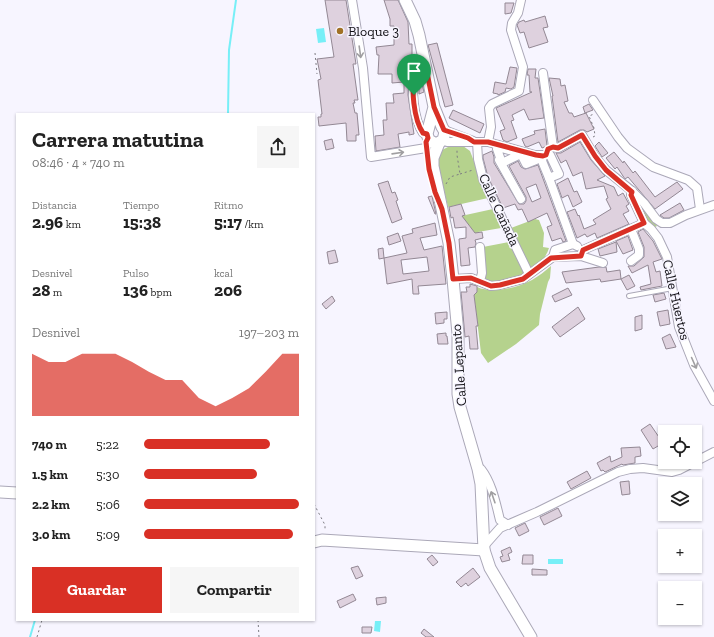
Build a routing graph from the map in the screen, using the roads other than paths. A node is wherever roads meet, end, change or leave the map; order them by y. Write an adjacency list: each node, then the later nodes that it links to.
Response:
1 (352, 0): 9 (street, one-way to 9)
2 (405, 0): 4 (street, Calle Lepanto)
3 (521, 0): 11 (street)
4 (425, 63): 7 (street, Calle Lepanto); 9 (street, Calle Lepanto)
5 (543, 73): 13 (street)
6 (593, 100): 18 (street)
7 (434, 107): 8 (street, Calle Lepanto); 9 (street, Calle Lepanto)
8 (442, 135): 9 (street); 9 (street); 10 (street); 16 (street, Calle Lepanto)
9 (427, 138): 16 (street, Calle Lepanto)
10 (475, 142): 11 (street); 27 (street, Calle Cañada)
11 (491, 143): 13 (street); 15 (street)
12 (521, 154): 12 (street)
13 (546, 154): 14 (street); 21 (street)
14 (632, 192): 18 (street); 19 (street, Calle Huertos)
15 (521, 199)
16 (440, 202): 28 (street, Calle Lepanto)
17 (714, 205): 18 (street)
18 (700, 209)
19 (644, 223): 20 (street); 30 (street, Calle Huertos)
20 (631, 229): 23 (street); 25 (street)
21 (573, 244): 23 (street); 24 (street)
22 (480, 247): 29 (street)
23 (582, 253): 24 (street); 26 (street)
24 (553, 257): 27 (street)
25 (631, 261)
26 (603, 263)
27 (529, 274): 29 (street)
28 (453, 279): 29 (street); 34 (street, Calle Lepanto)
29 (480, 281)
30 (672, 288): 31 (lane); 32 (street, Calle Huertos, one-way to 32)
31 (629, 296)
32 (714, 401)
33 (714, 452): 38 (street)
34 (478, 469): 37 (street, Calle Lepanto); 38 (street, one-way to 34)
35 (0, 492): 36 (street)
36 (16, 493)
37 (483, 525): 38 (street); 40 (street, Calle Lepanto)
38 (501, 525): 40 (street)
39 (315, 542): 40 (street)
40 (484, 548): 41 (street, Calle Lepanto)
41 (531, 637)

